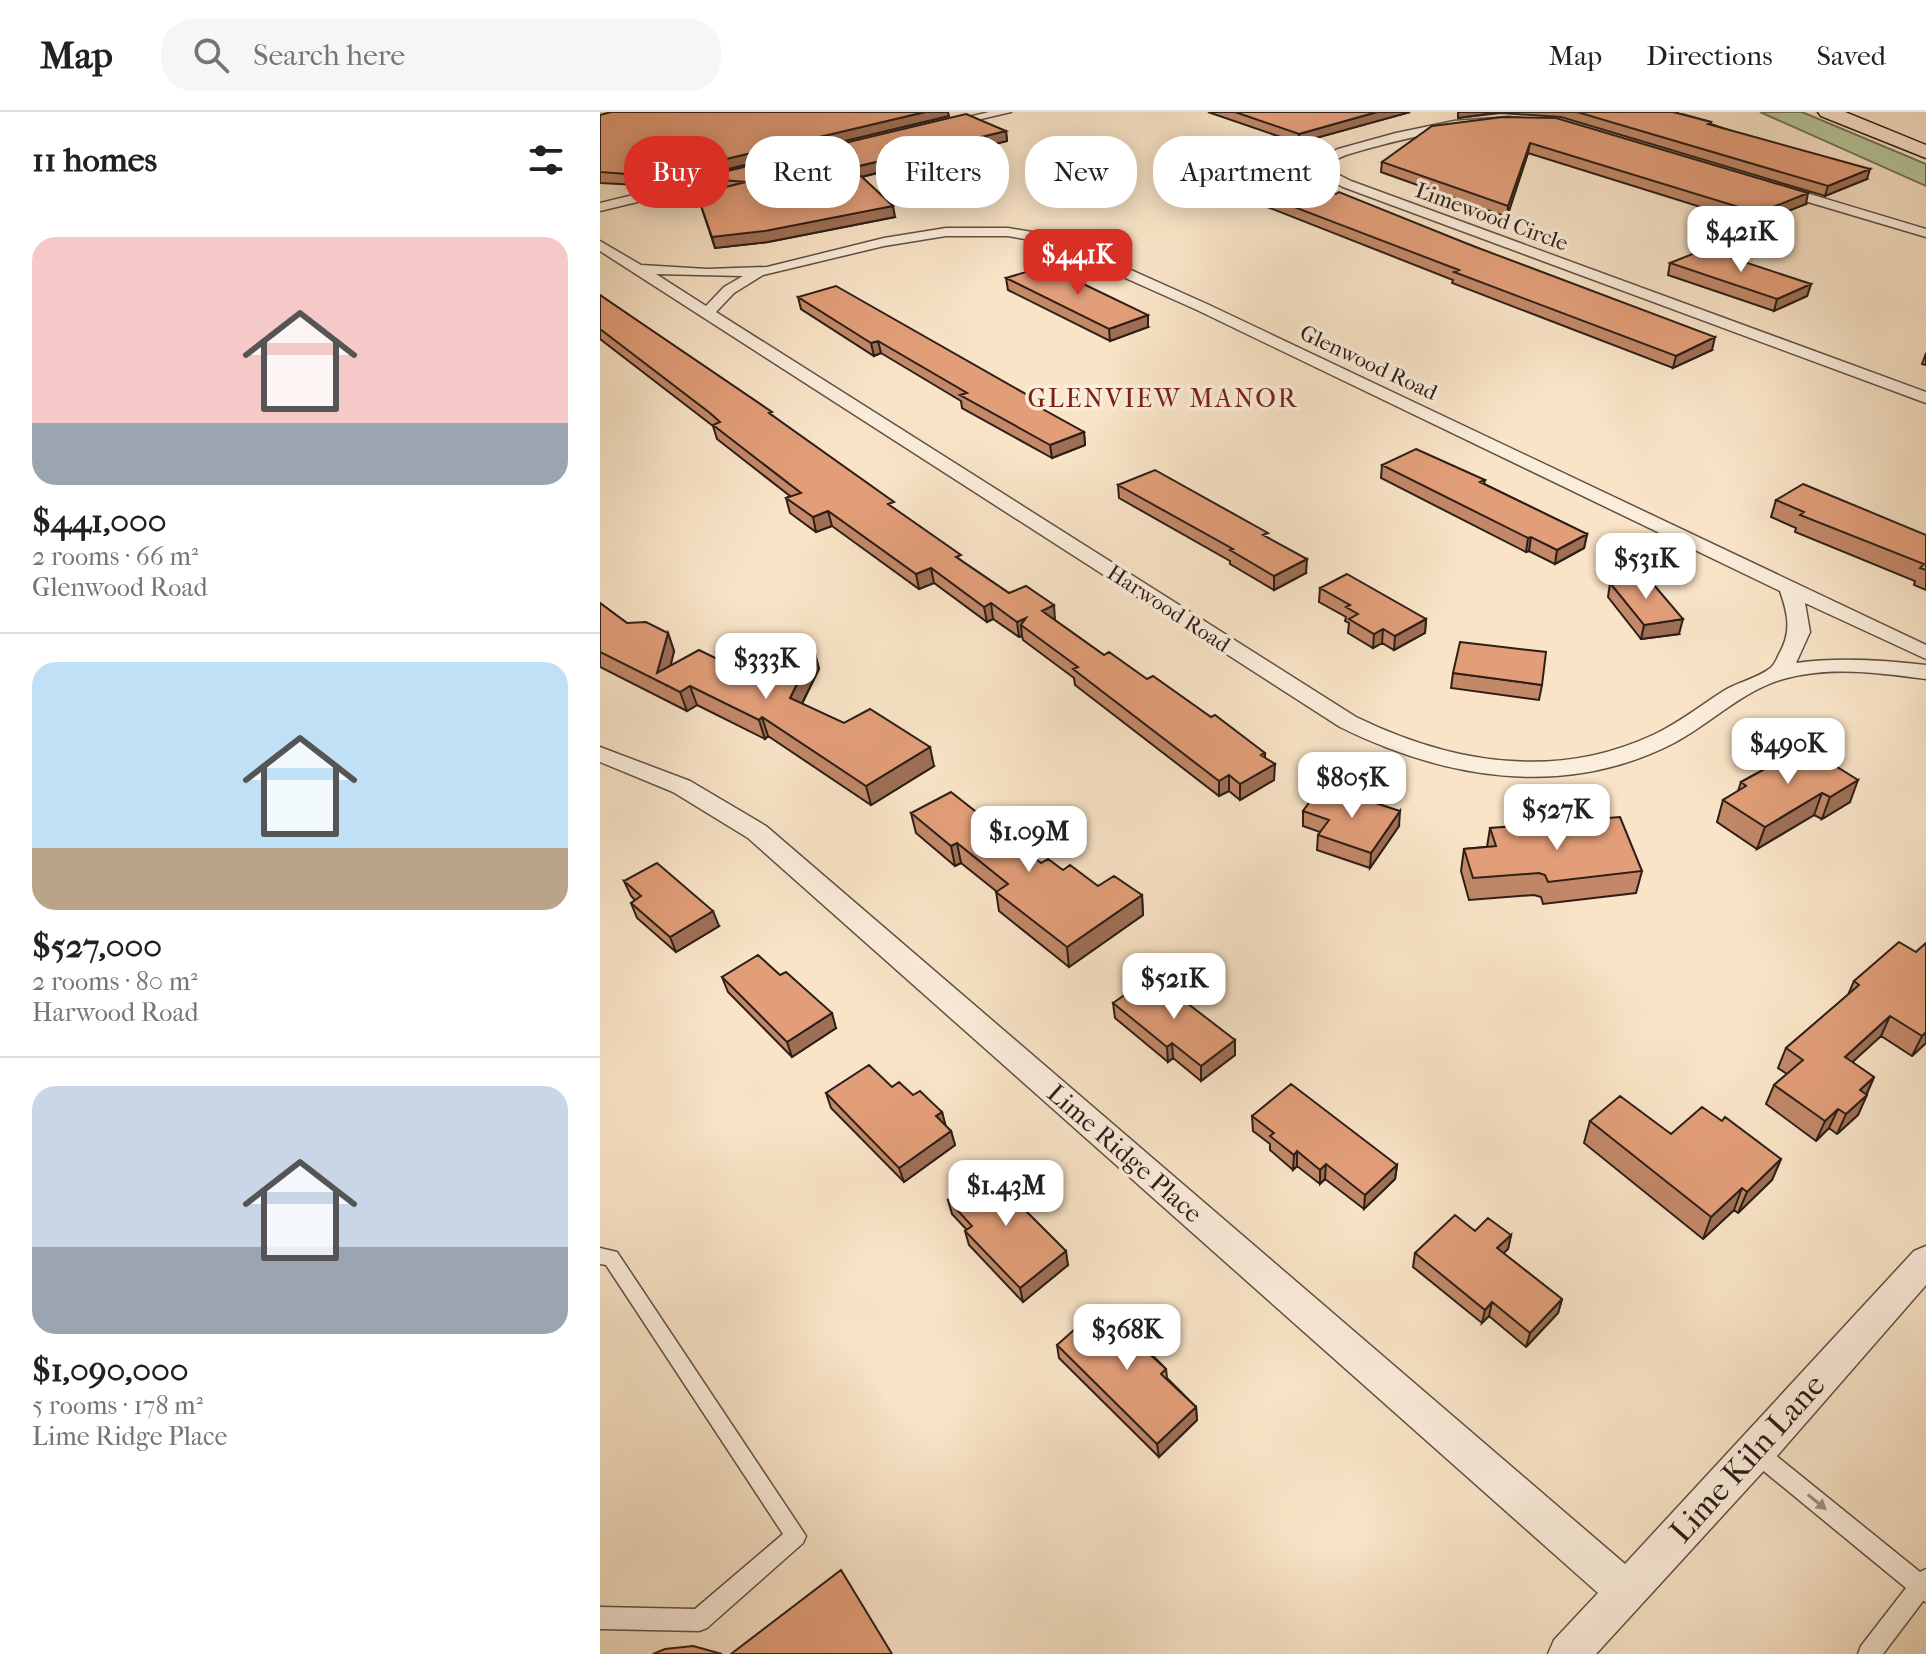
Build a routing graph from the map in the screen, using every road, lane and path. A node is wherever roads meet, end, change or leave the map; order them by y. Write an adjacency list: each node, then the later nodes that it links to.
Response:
1 (957, 112): 4 (street)
2 (1005, 112): 4 (street)
3 (1828, 112): 7 (highway)
4 (977, 115): 5 (street)
5 (918, 131)
6 (1585, 131): 16 (street, Limewood Circle)
7 (1926, 152)
8 (745, 173): 10 (street)
9 (1764, 184): 11 (street)
10 (600, 207)
11 (1926, 233)
12 (600, 245): 13 (street, Harwood Road)
13 (637, 269): 14 (street, Glenwood Road); 15 (street, Harwood Road)
14 (767, 271): 15 (street, Glenwood Road); 17 (street, Glenwood Road)
15 (707, 313): 20 (street, Harwood Road)
16 (1926, 398)
17 (1789, 588): 18 (street, Glenwood Road); 20 (street)
18 (1926, 653)
19 (1926, 672): 20 (street, Harwood Road)
20 (1779, 673)
21 (600, 754): 26 (street, Lime Ridge Place)
22 (600, 1256): 27 (lane)
23 (1926, 1261): 24 (street, Lime Kiln Lane)
24 (1756, 1452): 25 (lane, one-way to 25); 26 (street, Lime Kiln Lane)
25 (1924, 1586): 29 (lane)
26 (1625, 1591): 28 (street, Lime Kiln Lane)
27 (600, 1618)
28 (1568, 1654)
29 (1869, 1654)

